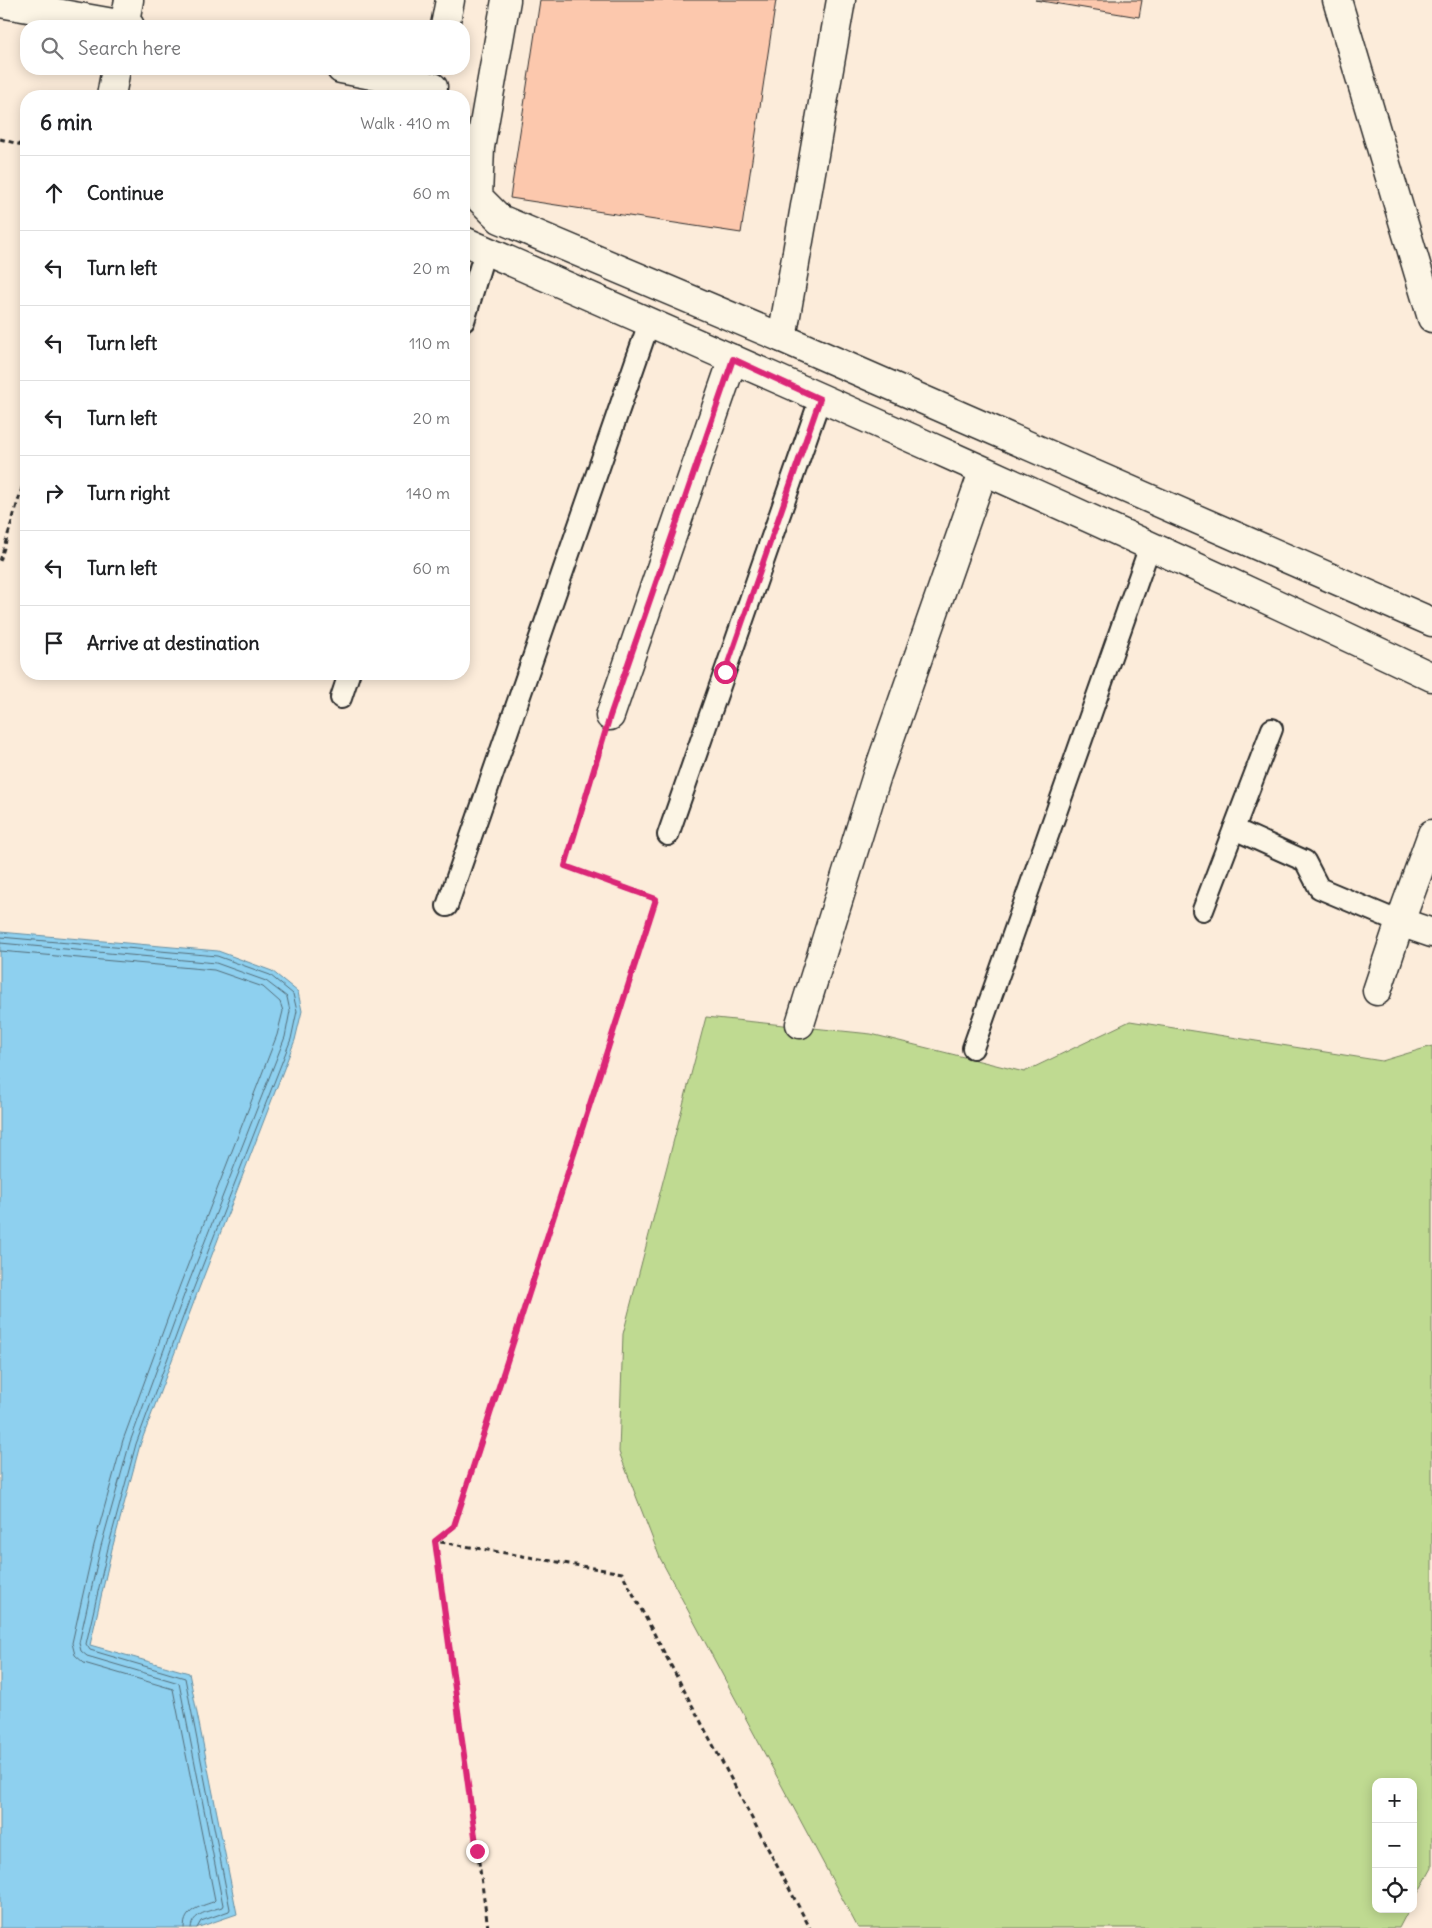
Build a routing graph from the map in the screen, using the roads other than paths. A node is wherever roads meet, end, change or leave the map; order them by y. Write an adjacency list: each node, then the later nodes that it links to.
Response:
1 (450, 0): 7 (street)
2 (506, 0): 16 (street)
3 (841, 0): 16 (street)
4 (1337, 0): 14 (street)
5 (0, 3): 6 (street)
6 (127, 19)
7 (446, 20)
8 (115, 75): 11 (street)
9 (378, 75): 10 (street)
10 (434, 84)
11 (112, 90)
12 (474, 246): 13 (lane); 15 (street)
13 (470, 276)
14 (1432, 318)
15 (649, 323): 17 (street); 30 (lane)
16 (782, 338): 21 (street)
17 (733, 359): 18 (street); 25 (street)
18 (820, 399): 19 (street); 29 (lane)
19 (982, 472): 20 (street); 35 (street)
20 (1150, 546): 22 (street); 36 (lane)
21 (1432, 622)
22 (1432, 677)
23 (347, 680): 24 (lane)
24 (341, 698)
25 (610, 716)
26 (1272, 729): 27 (lane)
27 (1234, 829): 31 (lane); 32 (lane)
28 (1432, 834): 32 (street)
29 (668, 835)
30 (447, 906)
31 (1204, 910)
32 (1400, 922): 33 (street); 34 (street)
33 (1432, 933)
34 (1377, 991)
35 (800, 1024)
36 (973, 1048)

